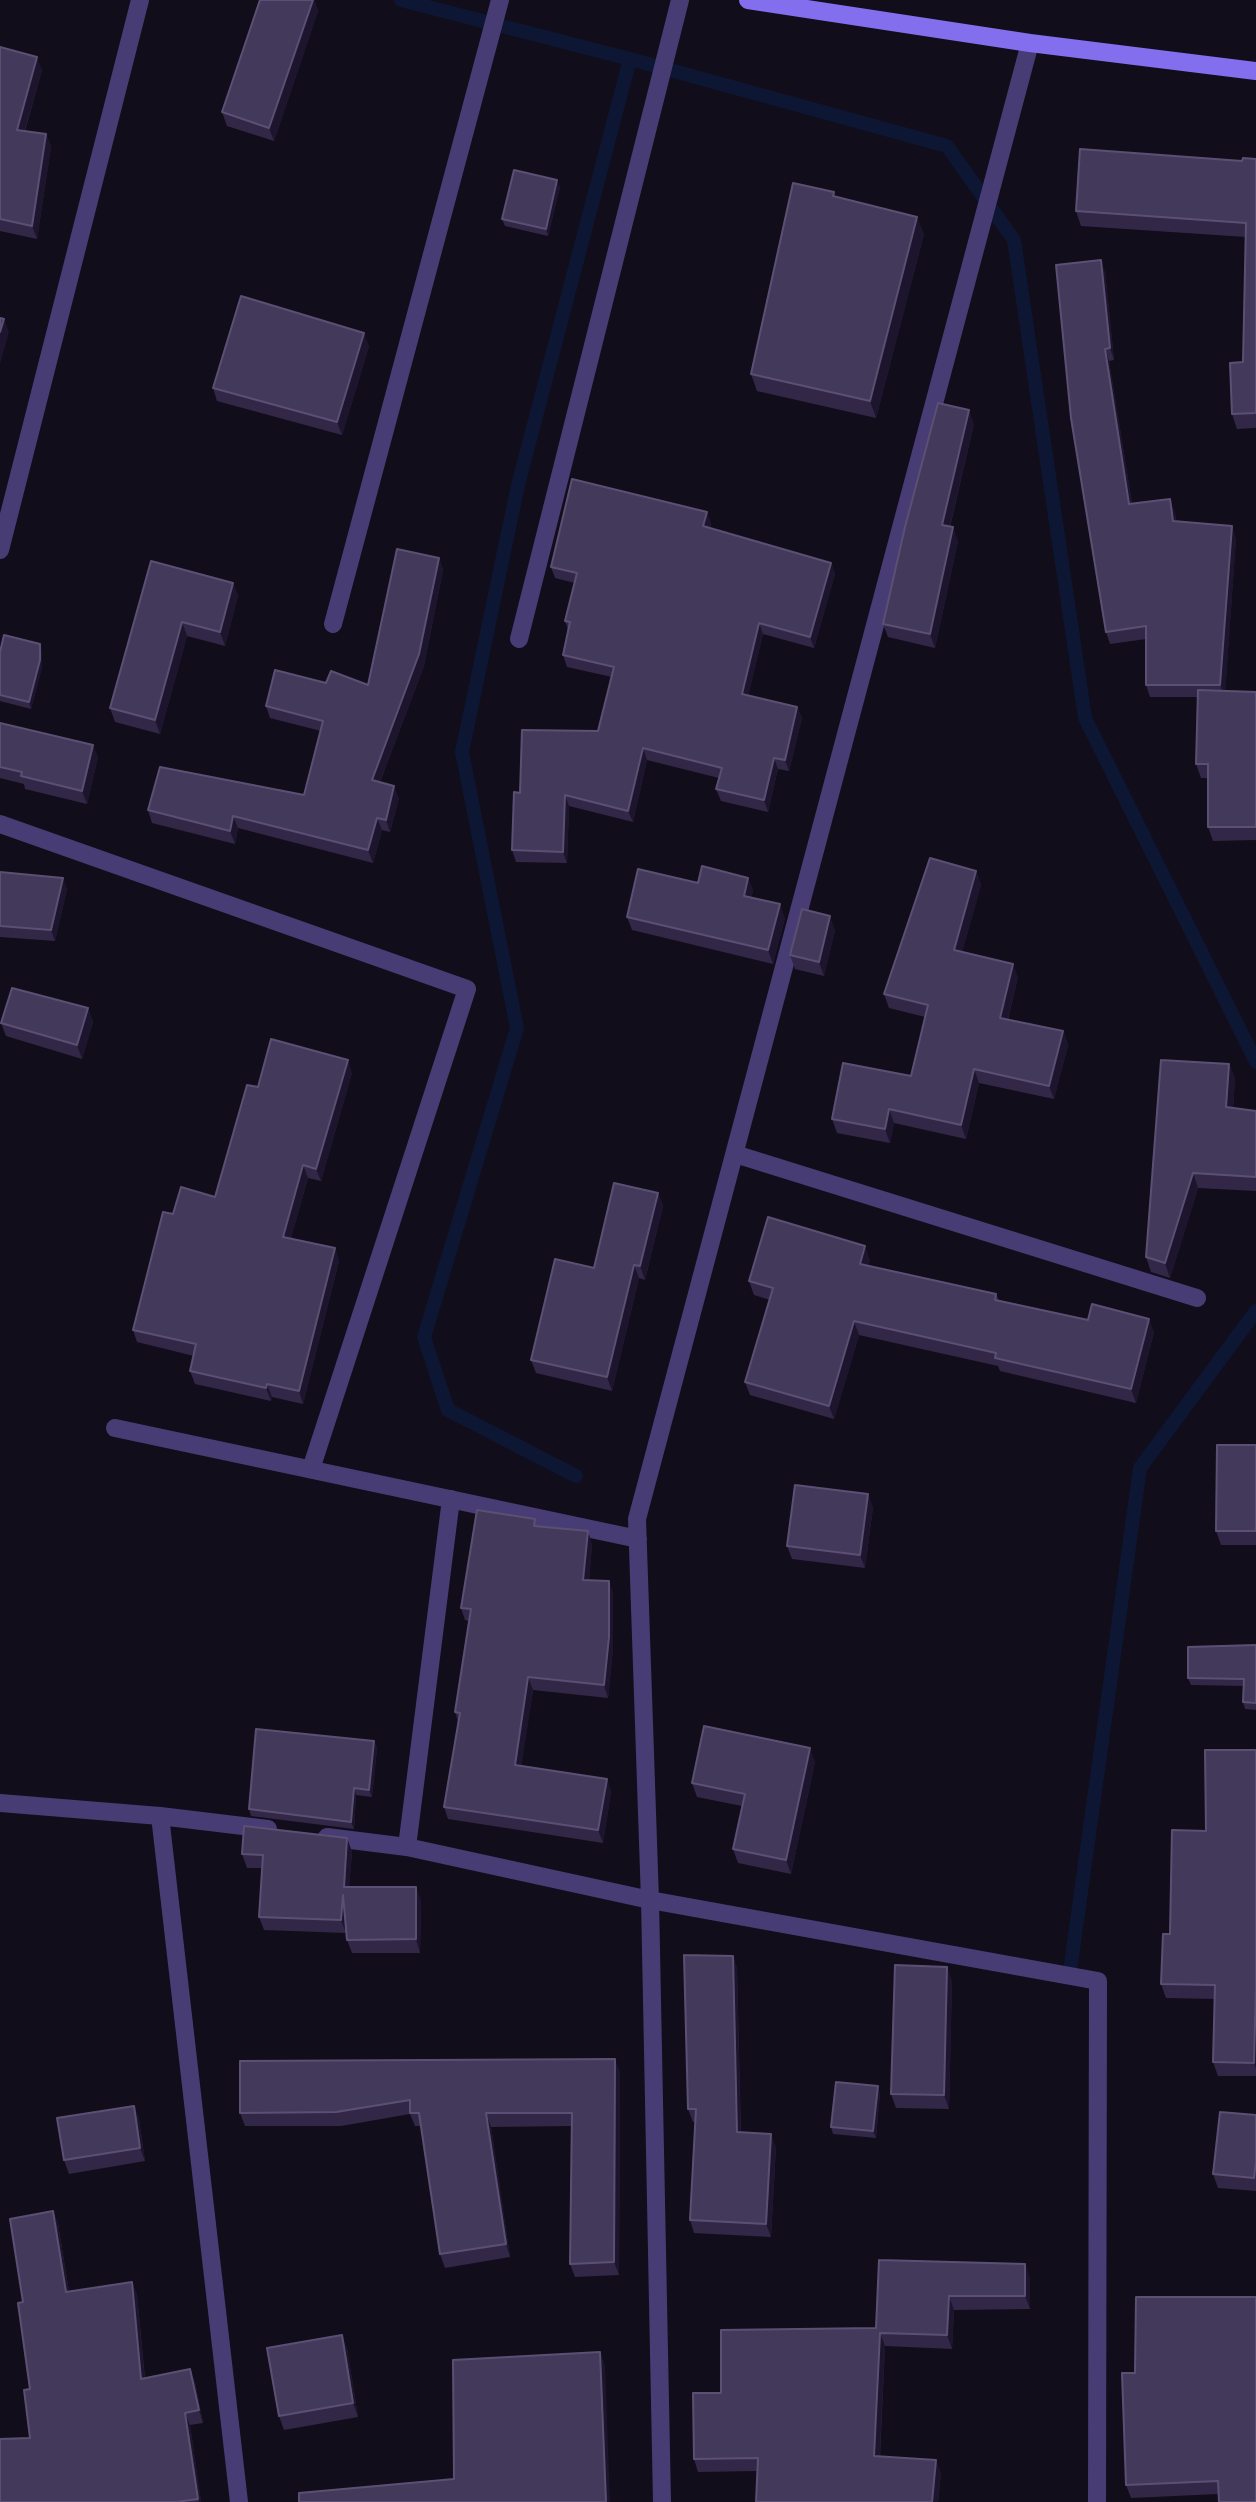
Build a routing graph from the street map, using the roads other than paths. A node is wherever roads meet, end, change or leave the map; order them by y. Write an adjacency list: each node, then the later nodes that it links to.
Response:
1 (140, 0): 7 (street)
2 (500, 0): 8 (street)
3 (680, 0): 9 (street)
4 (748, 0): 5 (main road)
5 (1030, 43): 6 (main road); 11 (street)
6 (1256, 71)
7 (0, 550)
8 (333, 624)
9 (519, 639)
10 (0, 824): 14 (street)
11 (735, 1154): 12 (street); 16 (street)
12 (1197, 1298)
13 (115, 1428): 14 (street)
14 (311, 1469): 15 (street)
15 (451, 1499): 16 (street); 21 (street)
16 (638, 1539): 22 (street)
17 (0, 1803): 18 (street)
18 (160, 1816): 19 (street); 23 (street)
19 (283, 1831)
20 (311, 1835): 21 (street)
21 (407, 1847): 22 (street)
22 (650, 1900): 24 (street); 25 (street)
23 (239, 2502)
24 (662, 2502)
25 (1097, 2502)

